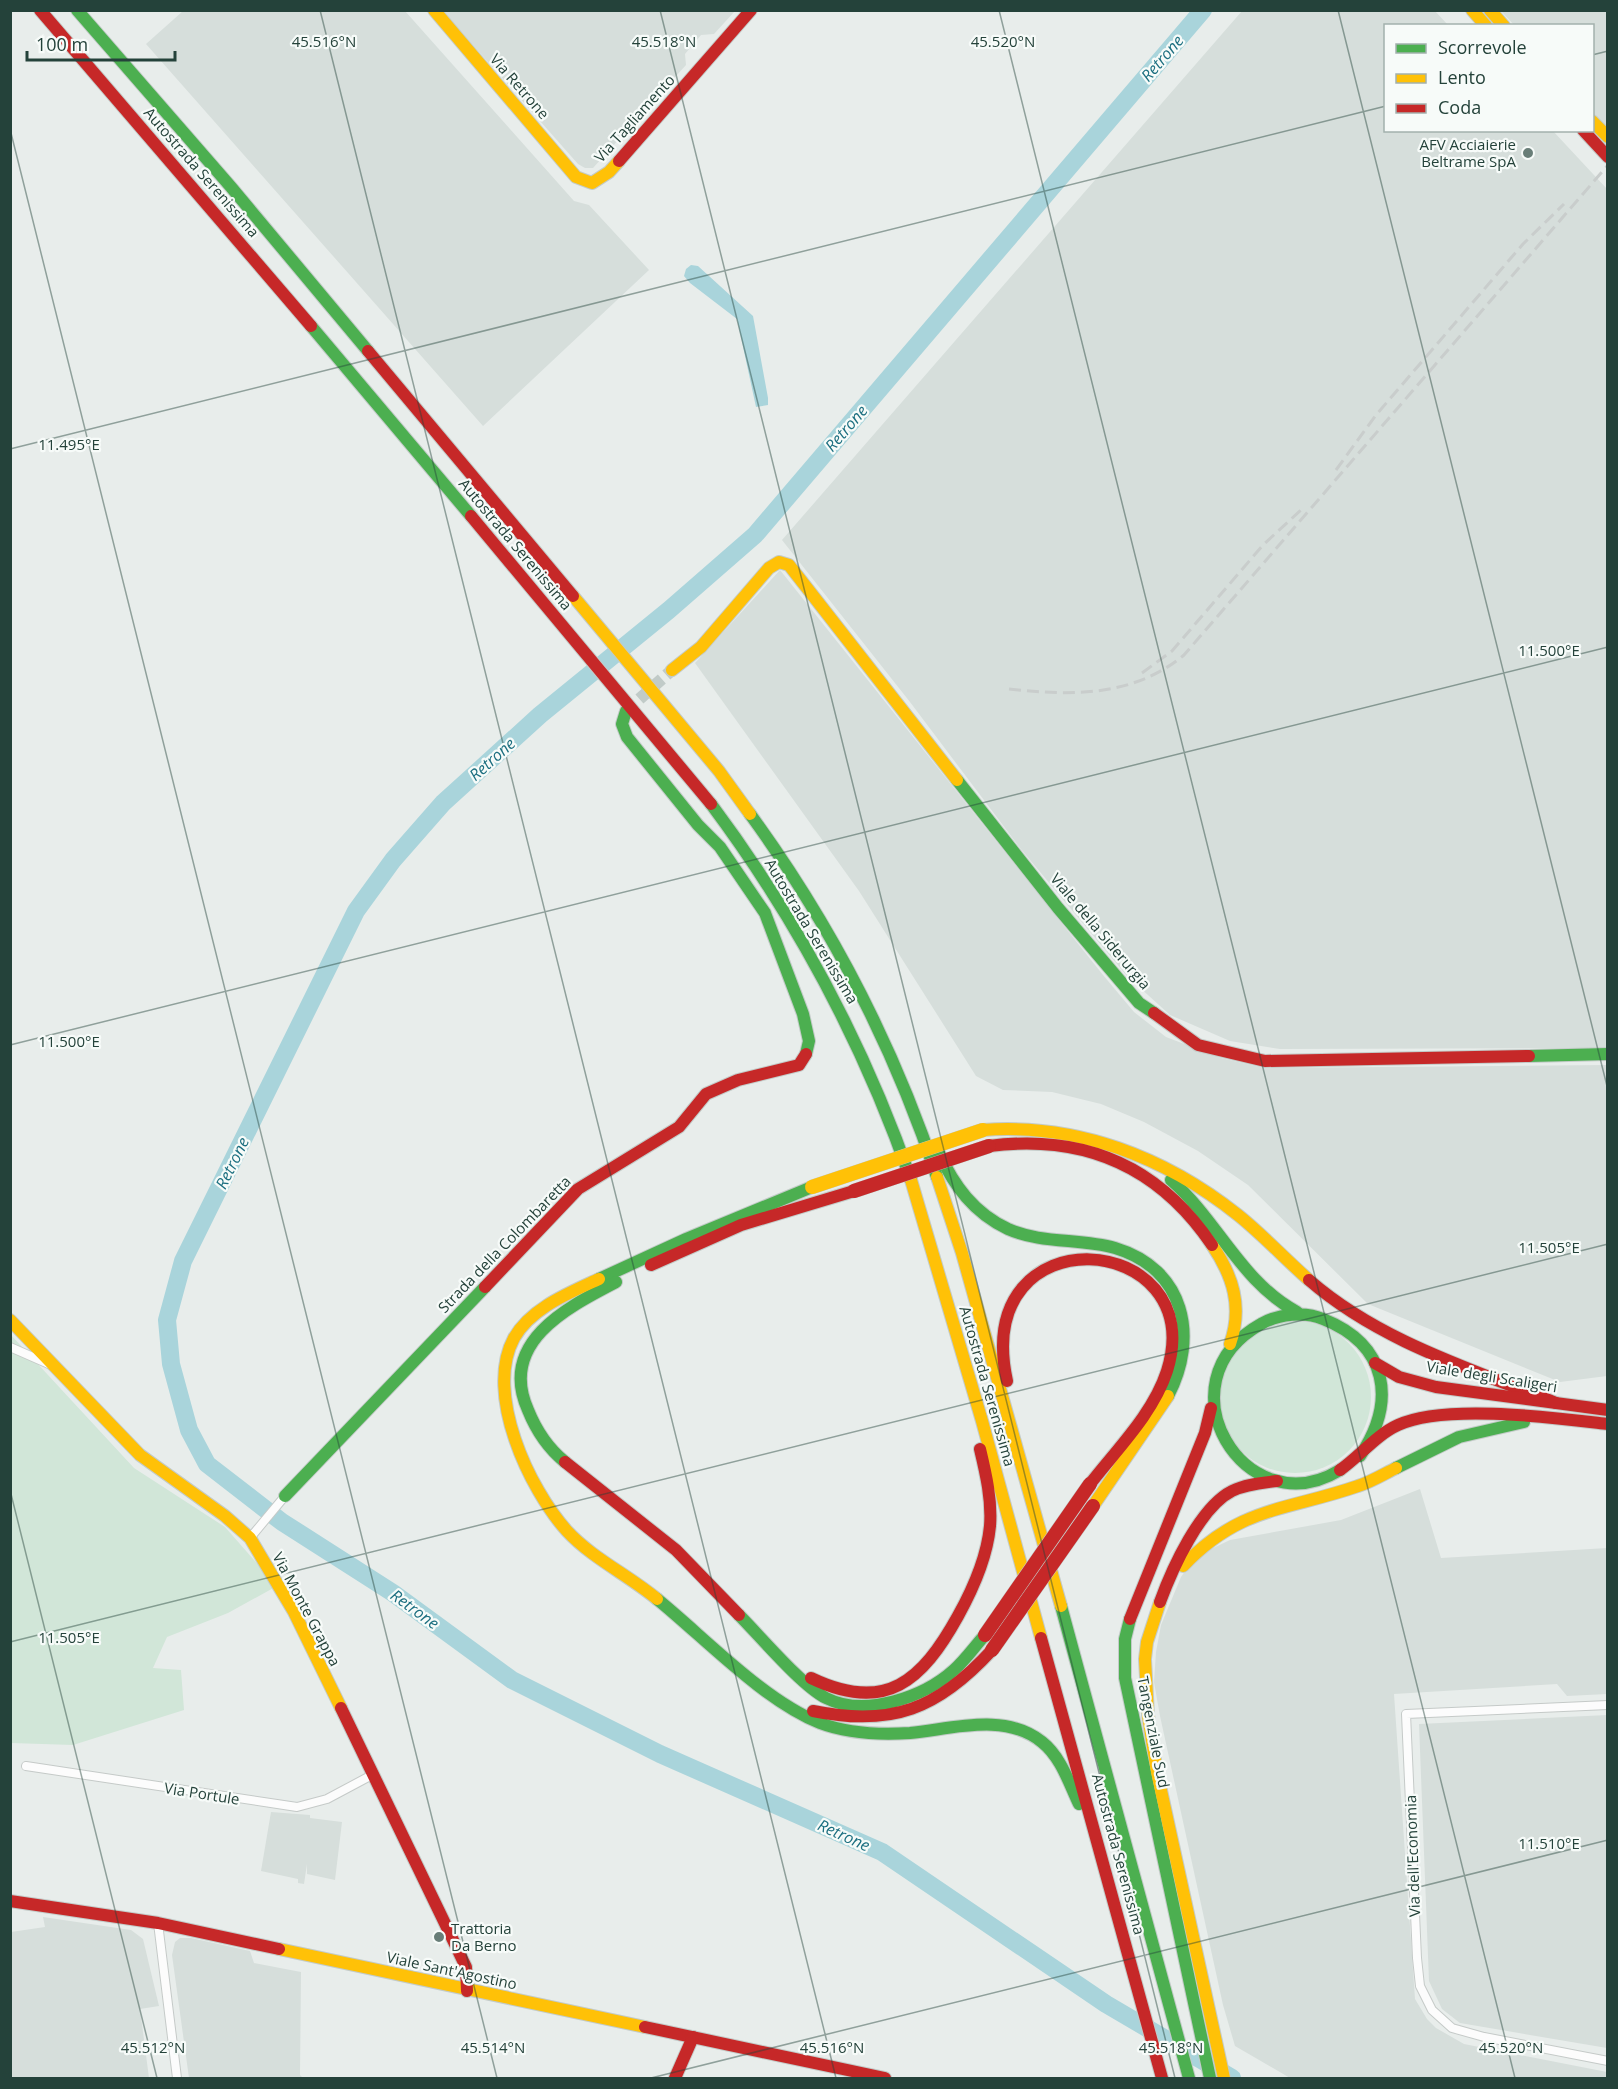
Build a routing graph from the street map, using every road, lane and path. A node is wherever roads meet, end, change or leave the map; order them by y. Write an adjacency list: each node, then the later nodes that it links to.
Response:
1 (40, 10): 19 (main road, Autostrada Serenissima)
2 (77, 10): 16 (main road, Autostrada Serenissima)
3 (434, 10): 13 (main road, Via Retrone)
4 (751, 10): 13 (main road, Via Tagliamento)
5 (1472, 10): 7 (main road)
6 (1490, 10): 8 (main road)
7 (1484, 24)
8 (1502, 24)
9 (1594, 122): 11 (main road)
10 (1585, 132): 12 (main road)
11 (1608, 137)
12 (1608, 157)
13 (582, 180)
14 (672, 670): 17 (main road, Viale della Siderurgia)
15 (626, 711): 33 (main road, Strada della Colombaretta)
16 (831, 936): 37 (main road, Autostrada Serenissima); 38 (main road, bridge)
17 (1608, 1054)
18 (1134, 1155): 20 (main road); 27 (main road); 38 (main road, bridge)
19 (924, 1222): 36 (main road); 46 (main road, Autostrada Serenissima)
20 (1298, 1313): 23 (main road, Viale degli Scaligeri); 24 (main road, Viale degli Scaligeri)
21 (10, 1320): 25 (main road, Via Monte Grappa)
22 (10, 1347): 25 (street)
23 (1227, 1351): 26 (main road, Viale degli Scaligeri); 36 (main road, bridge)
24 (1375, 1363): 27 (main road, Viale degli Scaligeri); 31 (main road, Viale degli Scaligeri)
25 (58, 1368): 34 (main road, Via Monte Grappa)
26 (1213, 1402): 32 (main road, Viale degli Scaligeri); 44 (main road, Tangenziale Sud)
27 (1556, 1403): 28 (main road, Viale degli Scaligeri)
28 (1608, 1410)
29 (1557, 1418): 30 (main road, Viale degli Scaligeri); 31 (main road, Viale degli Scaligeri); 35 (main road)
30 (1608, 1424)
31 (1360, 1456): 32 (main road, Viale degli Scaligeri)
32 (1277, 1481): 35 (main road, Tangenziale Sud)
33 (285, 1496): 34 (street)
34 (254, 1532): 41 (main road, Via Monte Grappa)
35 (1168, 1581): 44 (main road, Tangenziale Sud)
36 (773, 1648): 37 (main road, bridge)
37 (1080, 1672): 53 (main road, Autostrada Serenissima)
38 (771, 1694): 46 (main road)
39 (1608, 1705): 48 (street, Via dell'Economia)
40 (26, 1766): 41 (street, Via Portule)
41 (372, 1775): 45 (main road, Via Monte Grappa)
42 (10, 1901): 43 (main road, Viale Sant'Agostino)
43 (158, 1923): 45 (main road, Viale Sant'Agostino); 49 (street)
44 (1186, 1928): 54 (main road, Tangenziale Sud); 55 (main road, Tangenziale Sud)
45 (467, 1991): 47 (main road, Viale Sant'Agostino)
46 (1145, 2016): 52 (main road, Autostrada Serenissima)
47 (693, 2037): 50 (main road); 51 (main road, Viale Sant'Agostino)
48 (1608, 2061)
49 (177, 2079)
50 (675, 2079)
51 (885, 2079)
52 (1162, 2079)
53 (1189, 2079)
54 (1210, 2079)
55 (1224, 2079)

